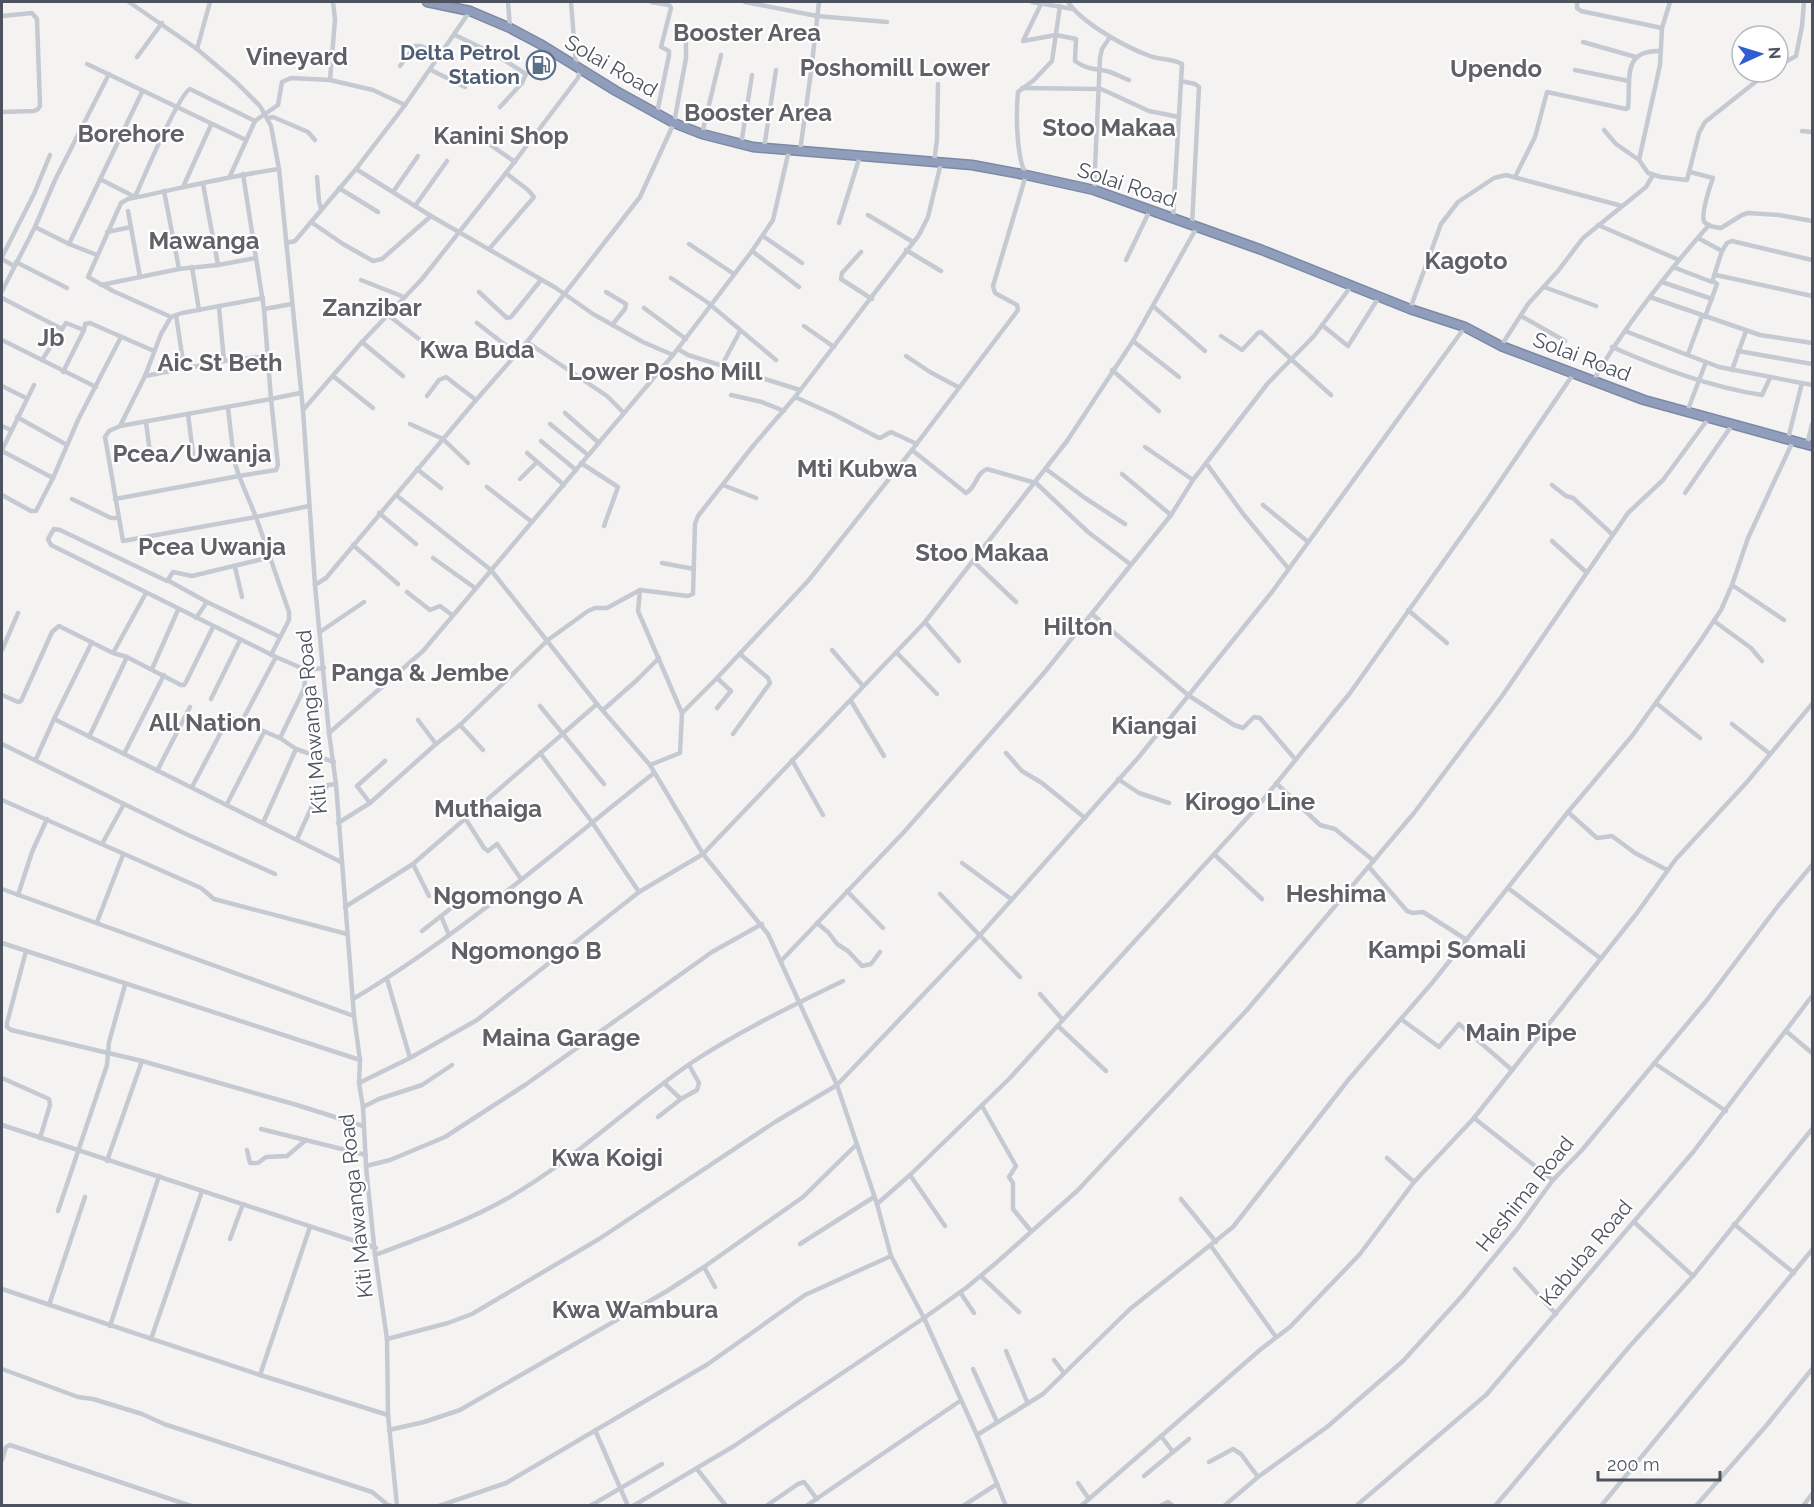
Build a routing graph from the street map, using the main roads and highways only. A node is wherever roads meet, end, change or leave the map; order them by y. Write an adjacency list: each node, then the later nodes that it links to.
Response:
1 (427, 2): 2 (highway, Solai Road)
2 (1810, 445)

